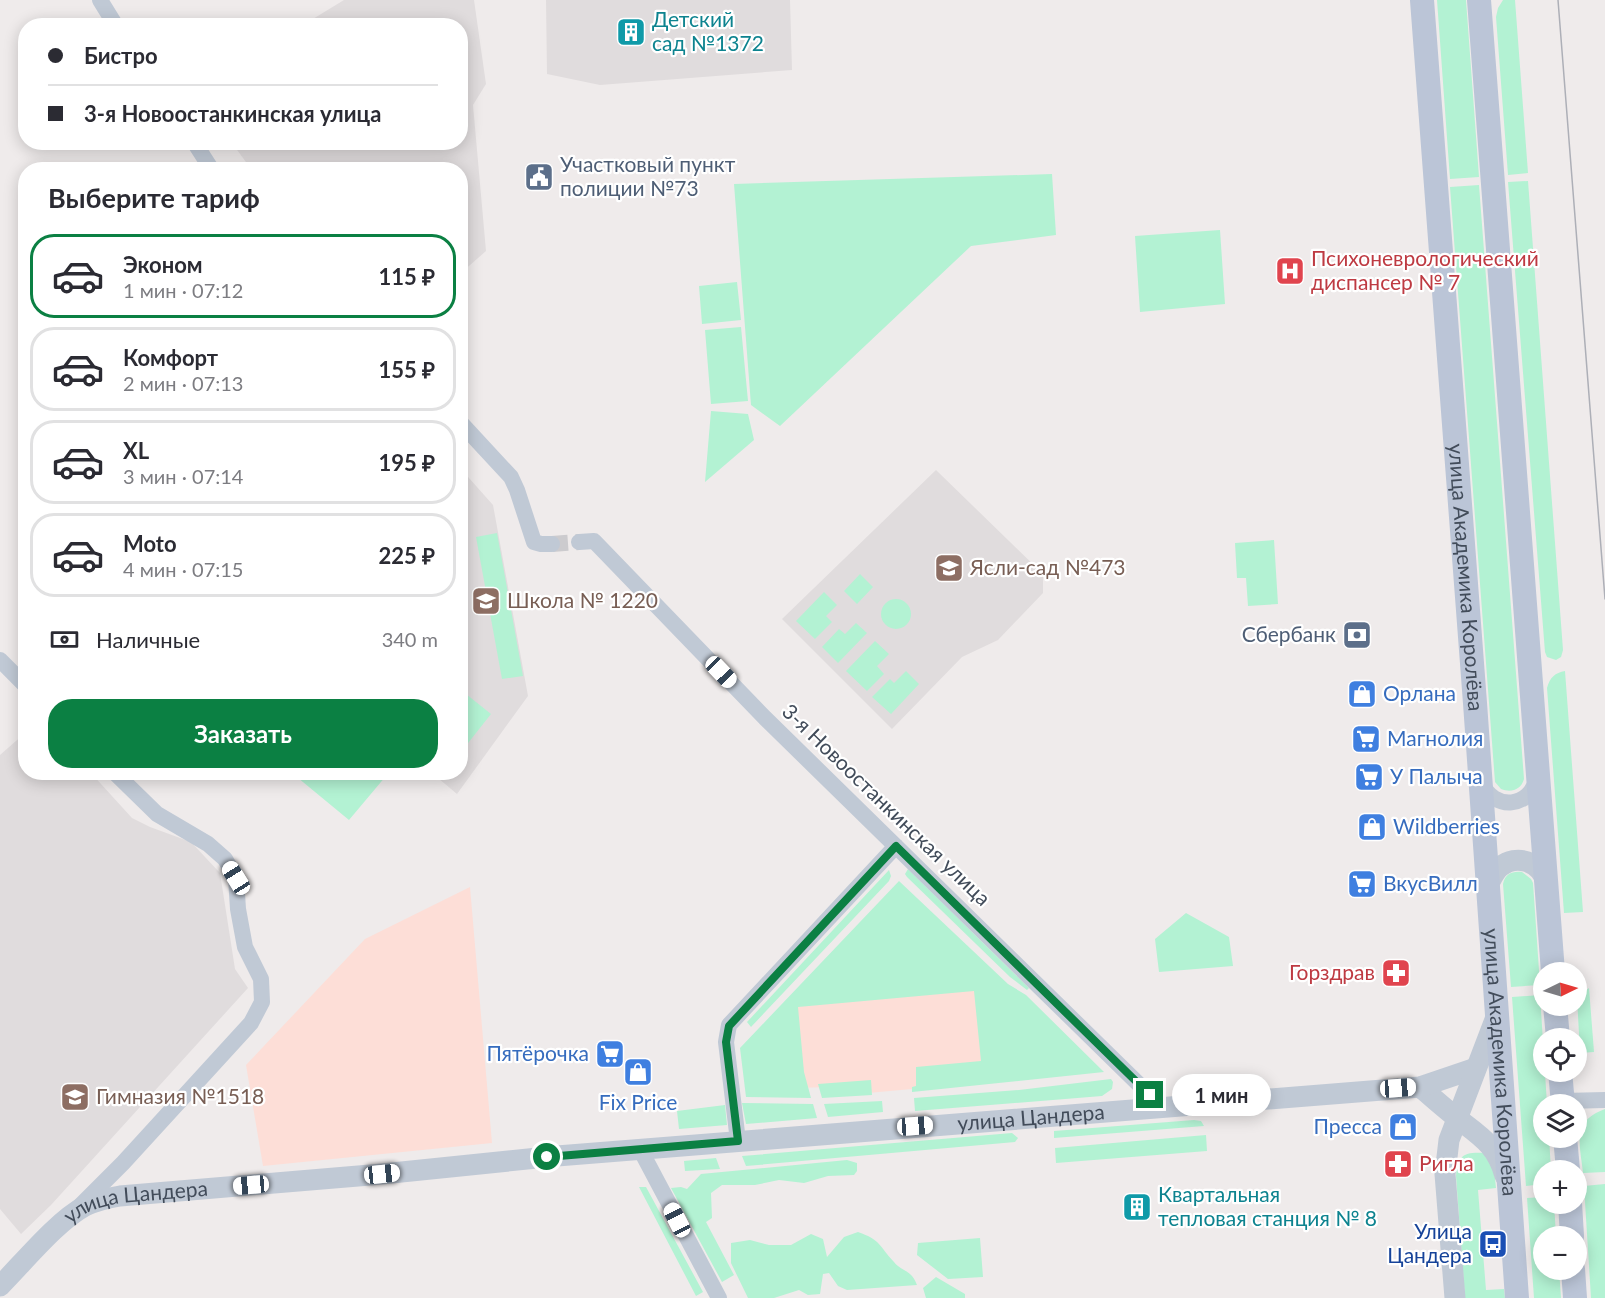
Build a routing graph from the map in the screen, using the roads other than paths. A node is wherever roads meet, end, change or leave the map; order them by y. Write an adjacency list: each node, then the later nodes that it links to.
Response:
1 (100, 0): 4 (street)
2 (1422, 0): 12 (main road, улица Академика Королёва)
3 (1479, 0): 10 (main road)
4 (111, 18)
5 (468, 431): 7 (street)
6 (582, 542): 13 (street, 3-я Новоостанкинская улица)
7 (552, 544)
8 (0, 660): 9 (street)
9 (18, 678)
10 (1538, 774): 12 (street); 14 (main road)
11 (122, 780): 27 (street)
12 (1481, 782): 15 (main road, улица Академика Королёва)
13 (896, 846): 22 (street, 3-я Новоостанкинская улица); 24 (street)
14 (1546, 881): 15 (street); 16 (main road)
15 (1487, 887): 17 (main road, улица Академика Королёва)
16 (1552, 962)
17 (1496, 1017): 18 (street); 26 (main road, улица Академика Королёва)
18 (1476, 1068): 19 (street, улица Цандера); 23 (street)
19 (1420, 1087): 22 (street, улица Цандера); 23 (street)
20 (1605, 1100): 21 (street)
21 (1587, 1101)
22 (1161, 1106): 24 (street, улица Цандера)
23 (1457, 1118): 26 (street); 31 (street)
24 (738, 1141): 25 (street, улица Цандера)
25 (640, 1149): 27 (street, улица Цандера); 30 (street)
26 (1508, 1188): 32 (main road, улица Академика Королёва)
27 (68, 1217): 29 (street, улица Цандера)
28 (1574, 1280): 33 (main road)
29 (0, 1286)
30 (719, 1298)
31 (1455, 1298)
32 (1517, 1298)
33 (1575, 1298)

